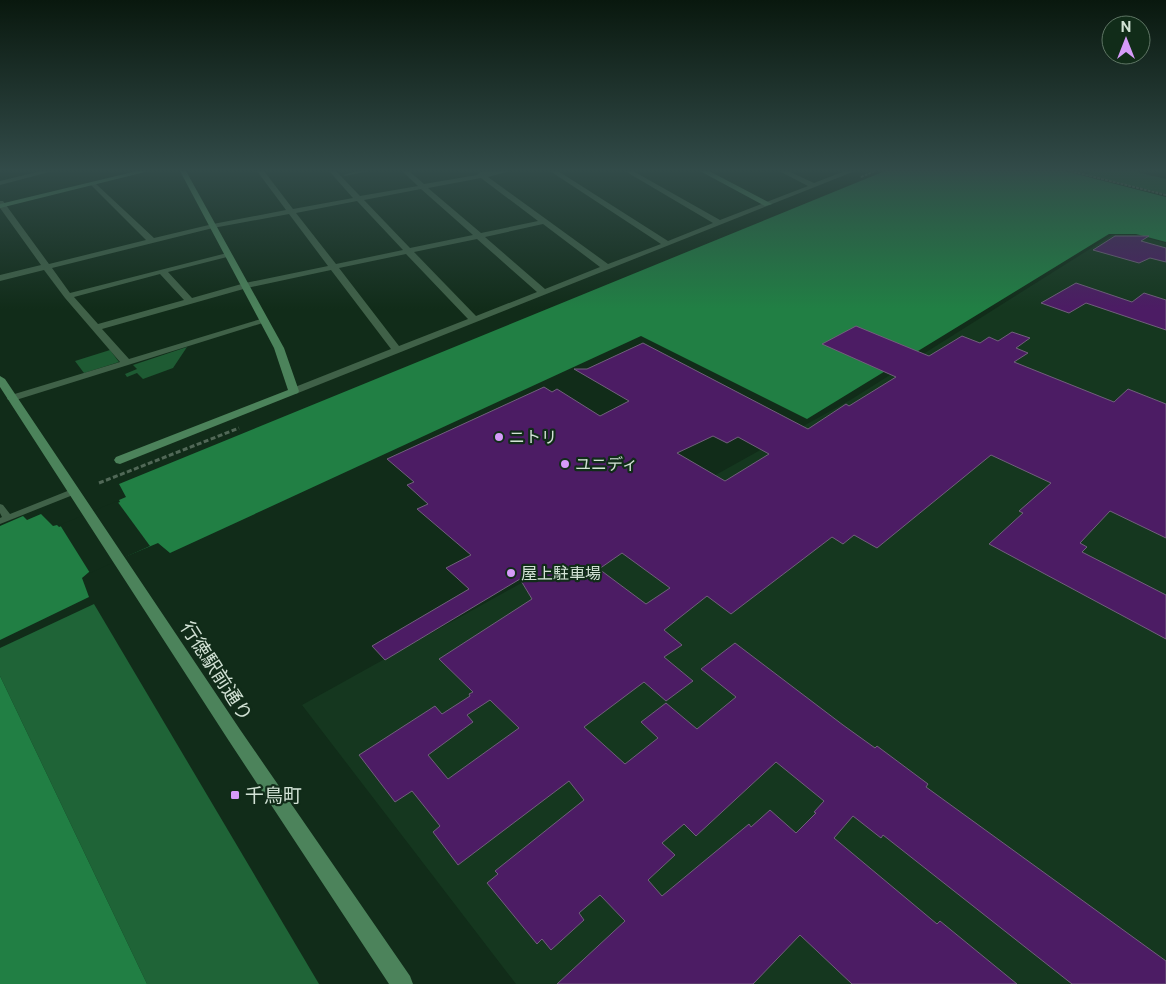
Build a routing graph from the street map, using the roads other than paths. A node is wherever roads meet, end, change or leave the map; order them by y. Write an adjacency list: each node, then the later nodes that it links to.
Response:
1 (10, 217): 20 (street)
2 (127, 217): 16 (street)
3 (208, 217): 14 (street)
4 (263, 217): 14 (street)
5 (294, 217): 21 (street)
6 (375, 217): 18 (street)
7 (457, 217): 15 (street)
8 (537, 217): 12 (street)
9 (624, 217): 17 (street)
10 (708, 217): 13 (street)
11 (735, 217): 13 (street)
12 (544, 222): 15 (street); 22 (street)
13 (719, 223): 17 (street)
14 (213, 226): 16 (street); 19 (street)
15 (479, 236): 18 (street); 26 (street)
16 (151, 240): 20 (street)
17 (667, 244): 22 (street)
18 (408, 251): 21 (street); 29 (street)
19 (228, 254): 23 (street); 25 (street)
20 (46, 266): 24 (street); 27 (street)
21 (333, 267): 25 (street); 32 (street)
22 (607, 268): 26 (street)
23 (162, 271): 27 (street); 28 (street)
24 (0, 278)
25 (245, 286): 28 (street); 30 (street)
26 (544, 292): 29 (street)
27 (68, 296): 31 (street)
28 (190, 302): 31 (street)
29 (474, 320): 32 (street)
30 (264, 321): 33 (street); 35 (street)
31 (96, 328): 33 (street)
32 (397, 350): 35 (street)
33 (127, 363): 36 (street)
34 (0, 379): 36 (street, 行徳駅前通り)
35 (294, 391): 37 (street)
36 (12, 398): 38 (street, 行徳駅前通り)
37 (120, 460)
38 (75, 491): 40 (lane); 41 (street, 行徳駅前通り)
39 (0, 507): 40 (lane)
40 (4, 519)
41 (402, 984)

